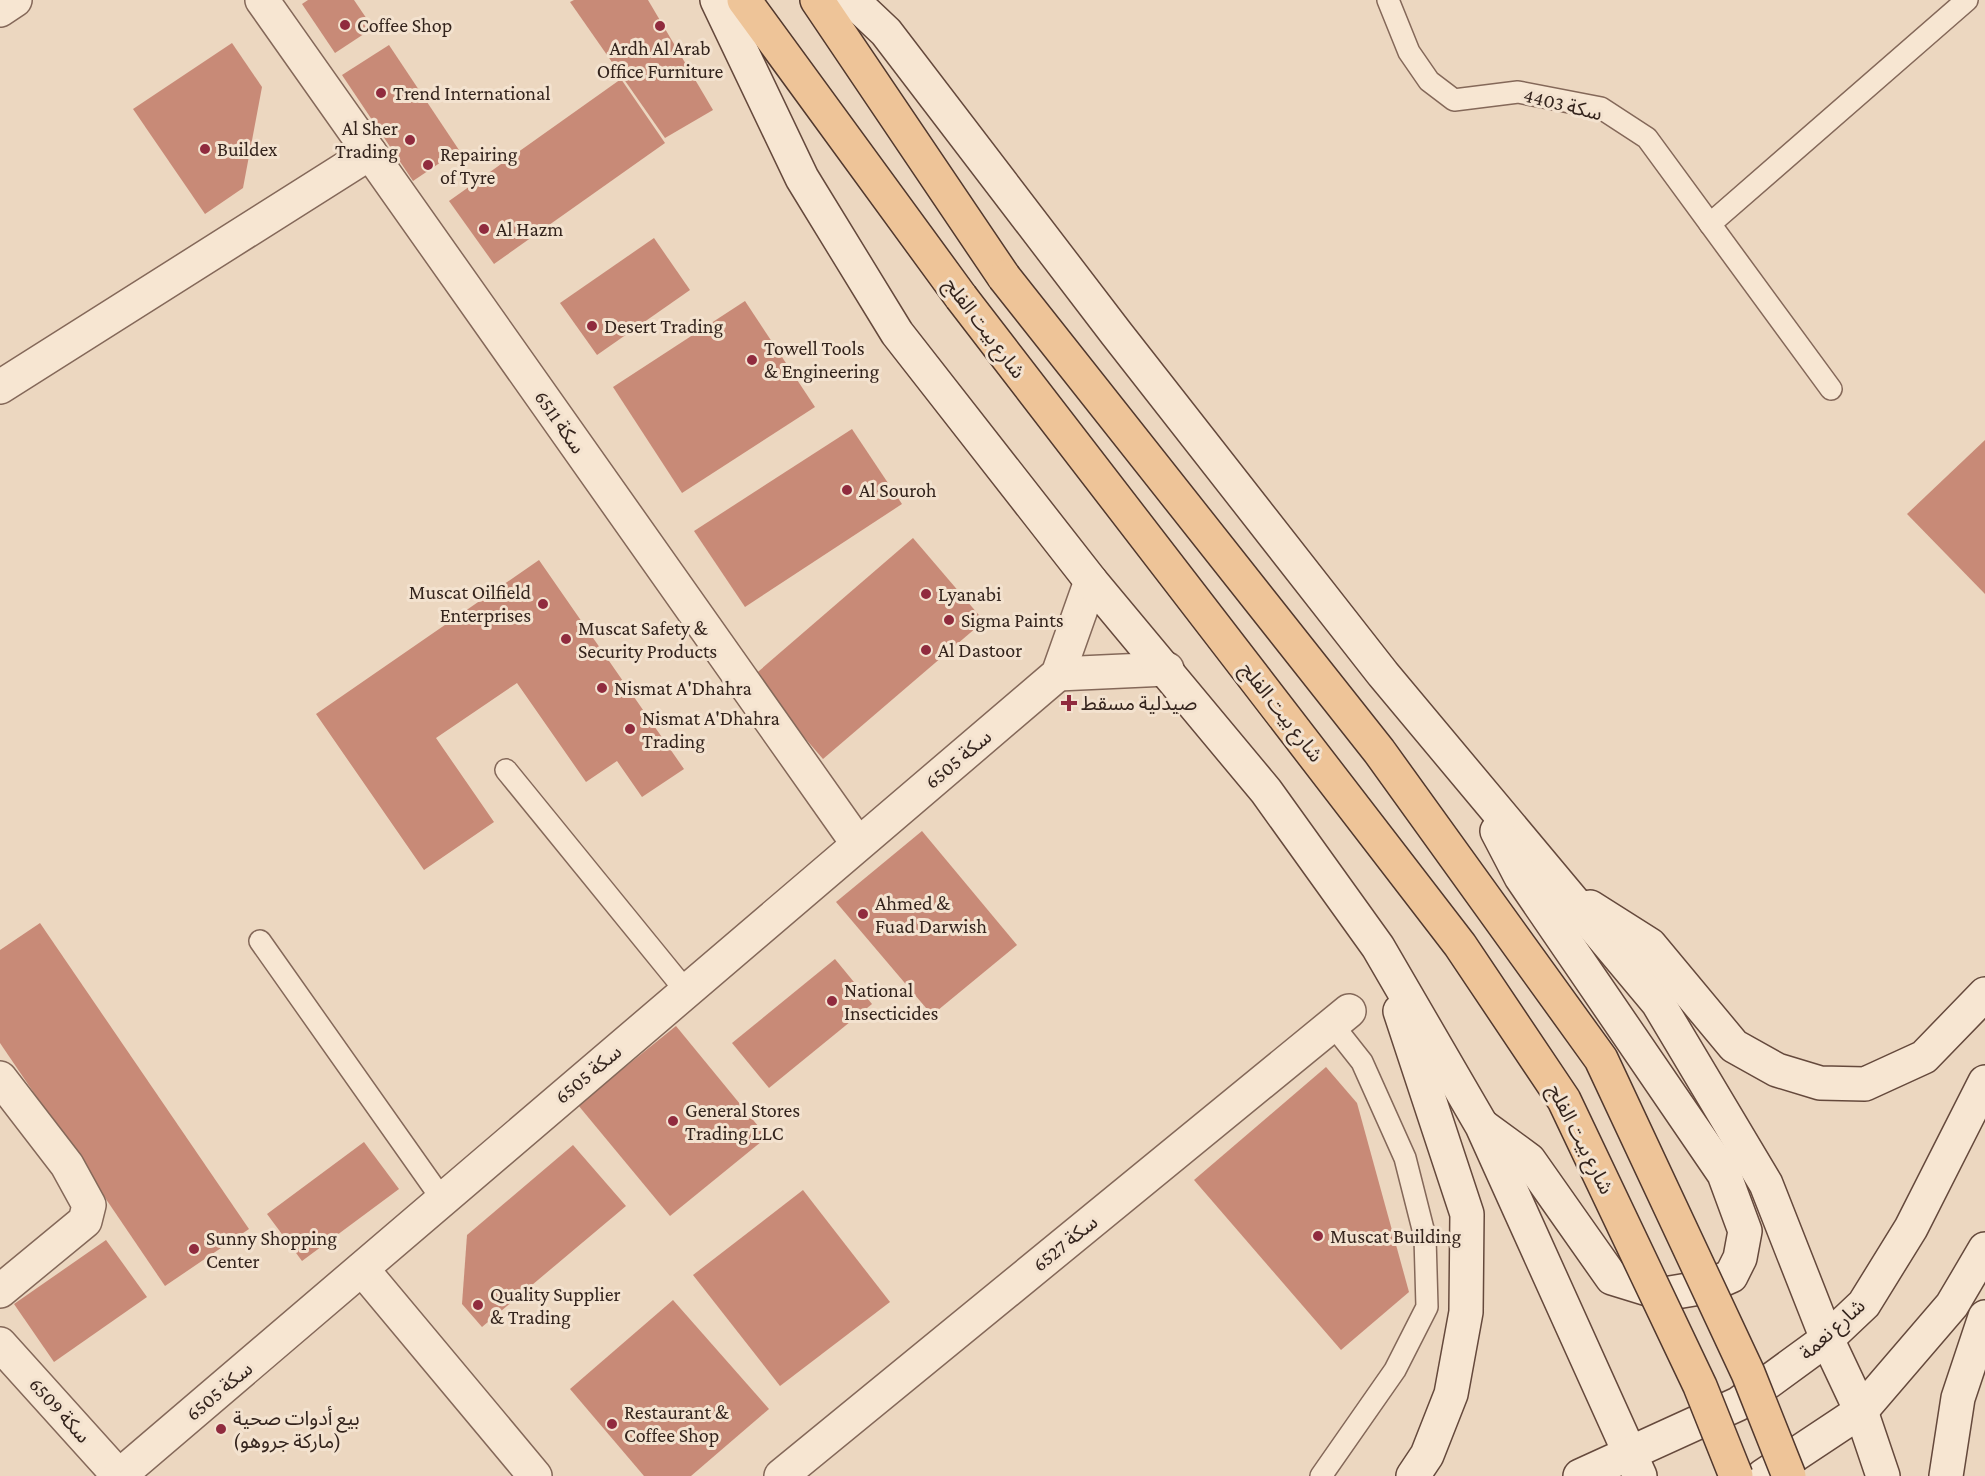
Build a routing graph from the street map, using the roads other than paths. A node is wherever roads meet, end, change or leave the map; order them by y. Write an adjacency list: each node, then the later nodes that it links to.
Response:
1 (15, 0): 9 (street)
2 (262, 0): 10 (street, سكة 6511)
3 (717, 0): 14 (street)
4 (744, 0): 44 (main road, شارع بيت الفلج, bridge)
5 (817, 0): 46 (main road, bridge)
6 (852, 0): 18 (street)
7 (1388, 0): 11 (lane, سكة 4403)
8 (1967, 0): 11 (lane)
9 (0, 10)
10 (370, 153): 12 (street); 19 (street, سكة 6511)
11 (1710, 224): 13 (lane, سكة 4403)
12 (0, 387)
13 (1831, 389)
14 (1091, 581): 15 (street); 16 (street)
15 (1167, 669): 16 (street); 22 (street)
16 (1058, 674): 19 (street, سكة 6505)
17 (506, 770): 23 (lane)
18 (1468, 777): 20 (street); 28 (street)
19 (858, 844): 23 (street, سكة 6505)
20 (1565, 891): 24 (street); 34 (street)
21 (260, 941): 29 (lane)
22 (1378, 946): 28 (street); 42 (street)
23 (686, 991): 29 (street, سكة 6505)
24 (1985, 994)
25 (1340, 1017): 40 (street, سكة 6527); 41 (lane)
26 (0, 1078): 32 (street)
27 (1985, 1082): 34 (street, شارع نعمة)
28 (1482, 1126): 37 (street)
29 (442, 1199): 31 (street, سكة 6505)
30 (1985, 1249): 36 (street)
31 (362, 1269): 38 (street, سكة 6505); 39 (street)
32 (0, 1291)
33 (1985, 1317): 48 (street)
34 (1827, 1339): 36 (street); 37 (street, شارع نعمة)
35 (0, 1344): 38 (street, سكة 6509)
36 (1861, 1411): 45 (street); 47 (street)
37 (1635, 1464): 43 (street, شارع نعمة)
38 (119, 1476)
39 (535, 1476)
40 (781, 1476)
41 (1321, 1476)
42 (1413, 1476)
43 (1580, 1476)
44 (1736, 1476)
45 (1763, 1476)
46 (1789, 1476)
47 (1883, 1476)
48 (1946, 1476)

